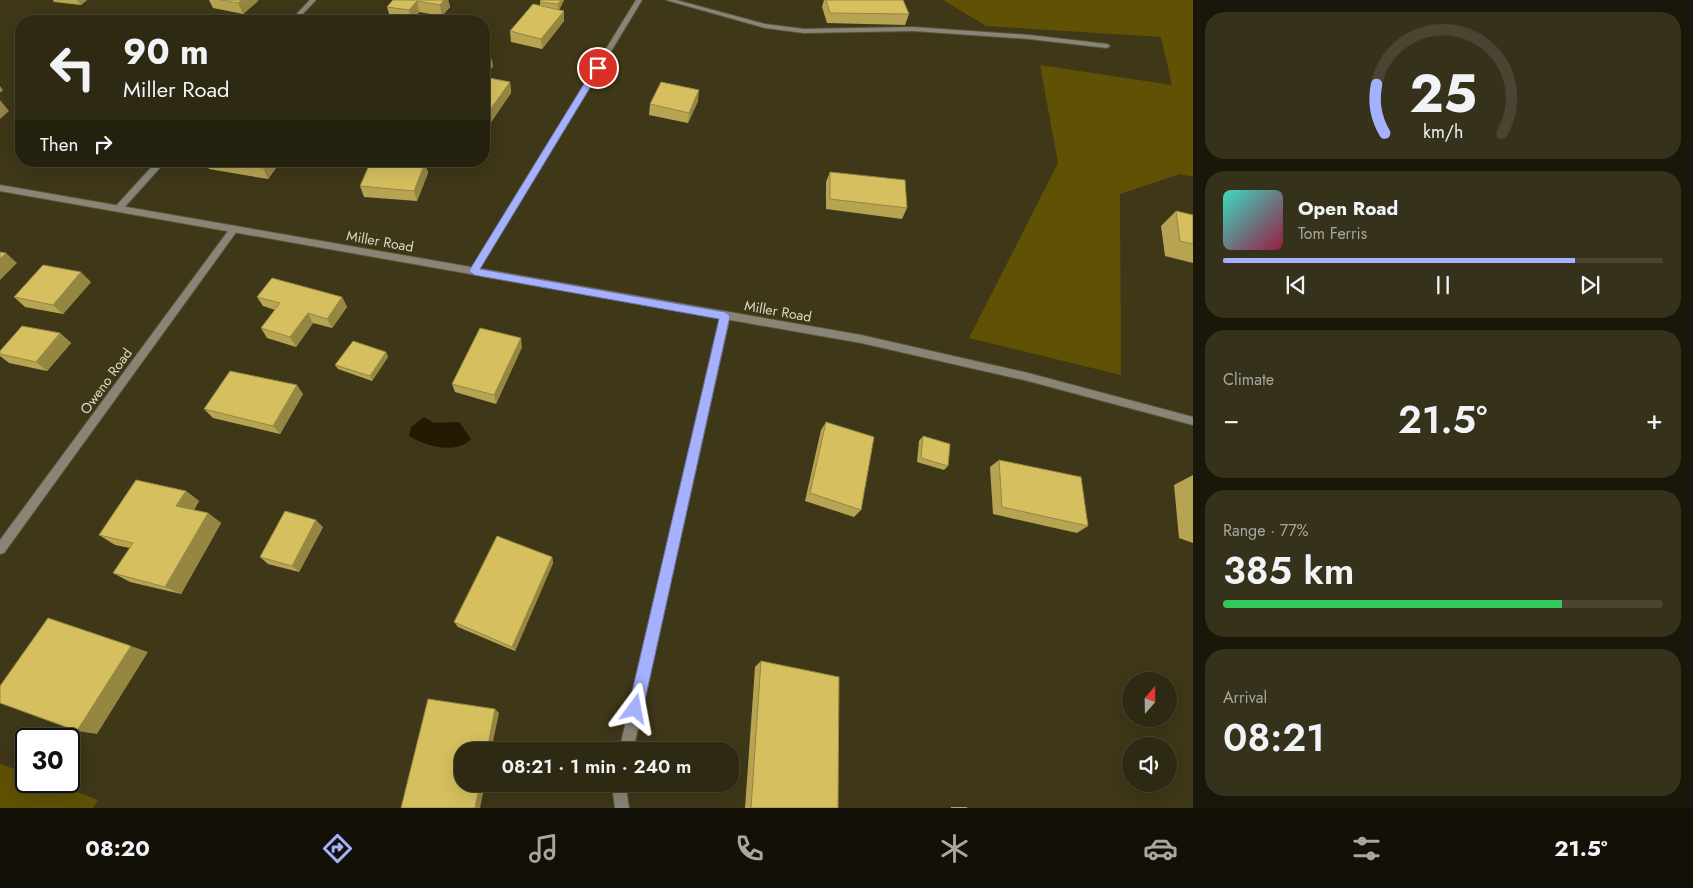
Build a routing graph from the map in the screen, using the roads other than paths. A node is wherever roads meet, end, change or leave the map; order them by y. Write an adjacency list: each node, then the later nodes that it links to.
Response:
1 (313, 0): 4 (street)
2 (639, 0): 10 (street)
3 (669, 0): 5 (street)
4 (299, 15)
5 (1107, 46)
6 (156, 167): 8 (street)
7 (0, 188): 8 (street, Miller Road)
8 (118, 209): 9 (street, Miller Road)
9 (234, 229): 10 (street, Miller Road); 13 (street, Oweno Road)
10 (474, 271): 11 (street, Miller Road)
11 (725, 316): 12 (street, Miller Road); 14 (street)
12 (1193, 421)
13 (0, 549)
14 (628, 742)
15 (620, 792): 16 (street)
16 (622, 808)

